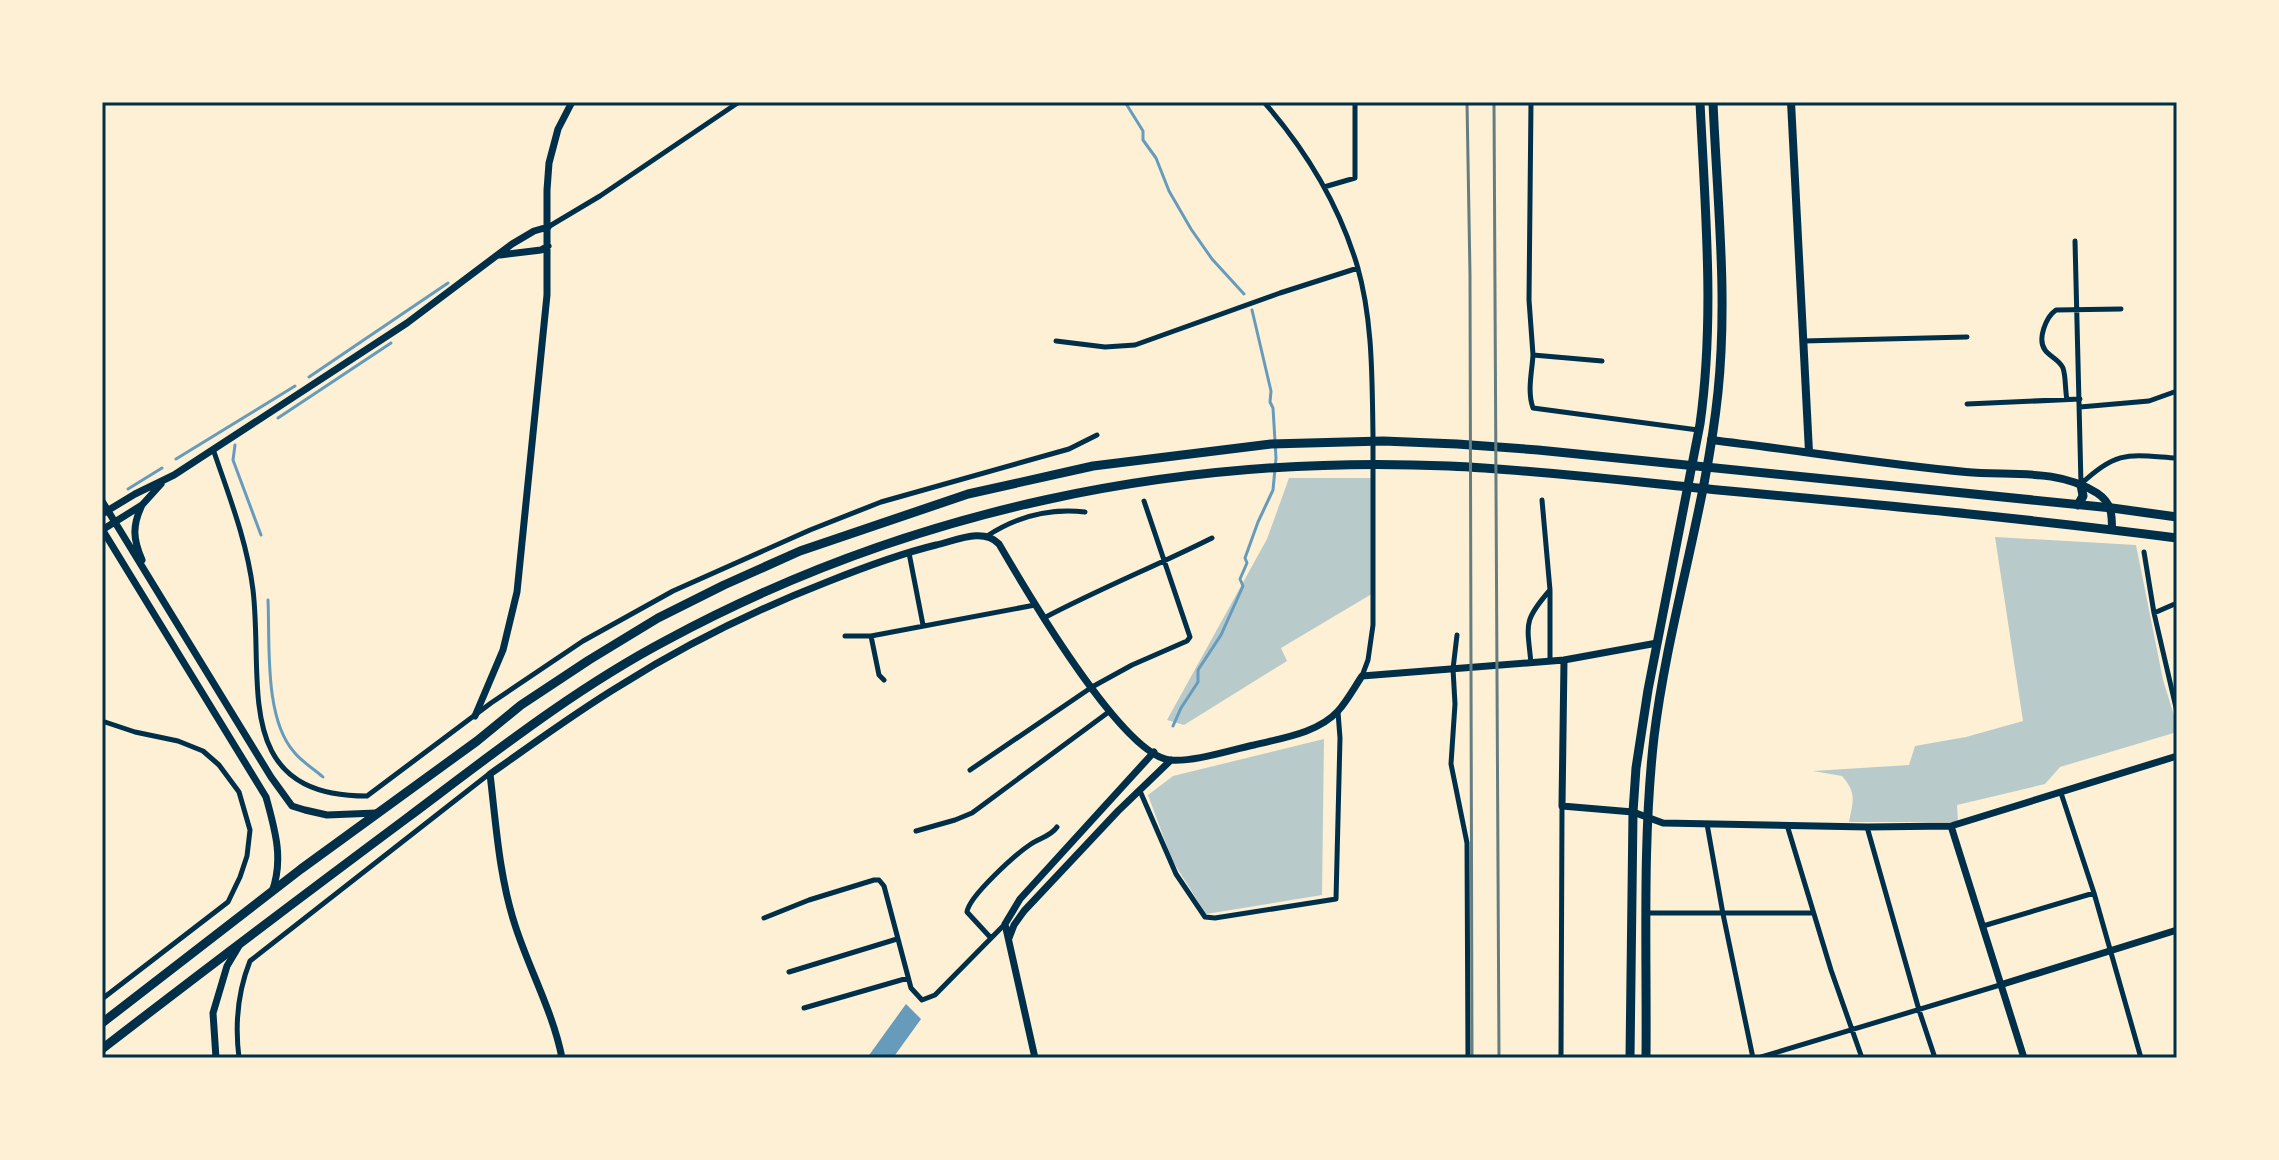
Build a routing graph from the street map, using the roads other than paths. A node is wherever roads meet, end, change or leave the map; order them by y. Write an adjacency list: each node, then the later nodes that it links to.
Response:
1 (572, 102): 10 (street)
2 (739, 102): 10 (street)
3 (1264, 102): 9 (street)
4 (1355, 102): 9 (street)
5 (1531, 102): 20 (street)
6 (1700, 102): 27 (main road)
7 (1713, 102): 29 (main road)
8 (1791, 102): 19 (main road)
9 (1324, 187): 14 (street)
10 (548, 227): 12 (street); 13 (street)
11 (2075, 241): 15 (street)
12 (548, 246): 13 (street); 74 (street)
13 (498, 255): 30 (street)
14 (1358, 268): 18 (street); 68 (street)
15 (2077, 309): 16 (street); 23 (street); 24 (street)
16 (2121, 309)
17 (1967, 337): 19 (street)
18 (1056, 341)
19 (1803, 341): 31 (main road)
20 (1533, 355): 21 (street); 27 (street)
21 (1602, 361)
22 (2177, 391): 26 (street)
23 (2080, 399): 24 (street); 26 (street)
24 (2067, 400): 25 (street)
25 (1967, 404)
26 (2080, 407): 34 (street)
27 (1699, 430): 63 (main road)
28 (1097, 435): 74 (street)
29 (1711, 440): 31 (main road); 86 (main road)
30 (213, 449): 33 (street); 74 (street)
31 (1809, 452): 34 (main road)
32 (2177, 458): 34 (street)
33 (163, 482): 38 (street); 42 (street)
34 (2081, 485): 39 (main road); 40 (main road)
35 (1542, 500): 54 (street)
36 (102, 501): 42 (street)
37 (1144, 501): 52 (street)
38 (142, 505): 44 (street); 53 (street)
39 (2078, 505): 40 (main road); 85 (main road)
40 (2112, 508): 43 (main road); 46 (main road)
41 (1085, 512): 47 (street)
42 (105, 513): 44 (street)
43 (2177, 517)
44 (115, 522): 45 (street); 53 (street)
45 (102, 529): 94 (street)
46 (2112, 530): 49 (main road); 105 (main road)
47 (987, 536): 51 (street); 56 (street)
48 (1212, 538): 52 (street)
49 (2177, 538)
50 (2144, 552): 57 (street)
51 (909, 553): 59 (street); 80 (street)
52 (1163, 562): 58 (street); 70 (street)
53 (150, 580): 85 (street)
54 (1550, 590): 65 (street); 66 (street)
55 (2177, 603): 57 (street)
56 (1035, 605): 58 (street); 59 (street)
57 (2154, 613): 73 (street)
58 (1044, 618): 70 (street)
59 (923, 625): 62 (street)
60 (1457, 635): 67 (street)
61 (845, 636): 62 (street)
62 (871, 636): 69 (street)
63 (1657, 643): 64 (street); 84 (main road)
64 (1564, 660): 65 (street); 83 (street)
65 (1550, 661): 66 (street)
66 (1531, 663): 67 (street)
67 (1453, 669): 68 (street); 121 (street)
68 (1362, 676): 72 (street)
69 (884, 680)
70 (1092, 687): 71 (street); 79 (street)
71 (1110, 711): 76 (street); 92 (street)
72 (1338, 711): 78 (street); 81 (street)
73 (2177, 712)
74 (475, 716)
75 (102, 721): 110 (street)
76 (1154, 752): 78 (street); 99 (street)
77 (2177, 756): 82 (street)
78 (1171, 760): 81 (street)
79 (970, 770)
80 (490, 774): 118 (street); 119 (street)
81 (1139, 790): 104 (street)
82 (2061, 793): 89 (street); 93 (street)
83 (1562, 806): 84 (street); 122 (street)
84 (1633, 812): 86 (street); 123 (main road)
85 (376, 813): 94 (main road)
86 (1648, 817): 87 (street); 95 (main road)
87 (1707, 824): 88 (street); 97 (street)
88 (1787, 825): 91 (street); 96 (street)
89 (1951, 826): 91 (street); 100 (street)
90 (1057, 827): 102 (street)
91 (1867, 827): 112 (street)
92 (916, 831)
93 (2094, 893): 100 (street); 106 (street)
94 (271, 894): 113 (main road)
95 (1647, 913): 97 (street); 124 (main road)
96 (1813, 913): 97 (street); 114 (street)
97 (1723, 914): 125 (street)
98 (764, 918): 103 (street)
99 (1005, 924): 102 (street); 104 (street)
100 (1983, 926): 109 (street)
101 (2177, 930): 106 (street)
102 (990, 937): 108 (street)
103 (897, 939): 107 (street); 108 (street)
104 (1008, 940): 120 (street)
105 (242, 941): 115 (main road); 117 (street)
106 (2111, 951): 109 (street); 116 (street)
107 (789, 972)
108 (908, 978): 111 (street)
109 (2000, 985): 112 (street); 128 (street)
110 (102, 999)
111 (804, 1008)
112 (1919, 1010): 114 (street); 127 (street)
113 (102, 1023)
114 (1852, 1030): 125 (street); 126 (street)
115 (102, 1049)
116 (2138, 1057)
117 (216, 1058)
118 (239, 1058)
119 (562, 1058)
120 (1035, 1058)
121 (1468, 1058)
122 (1561, 1058)
123 (1630, 1058)
124 (1646, 1058)
125 (1756, 1058)
126 (1862, 1058)
127 (1935, 1058)
128 (2024, 1058)

